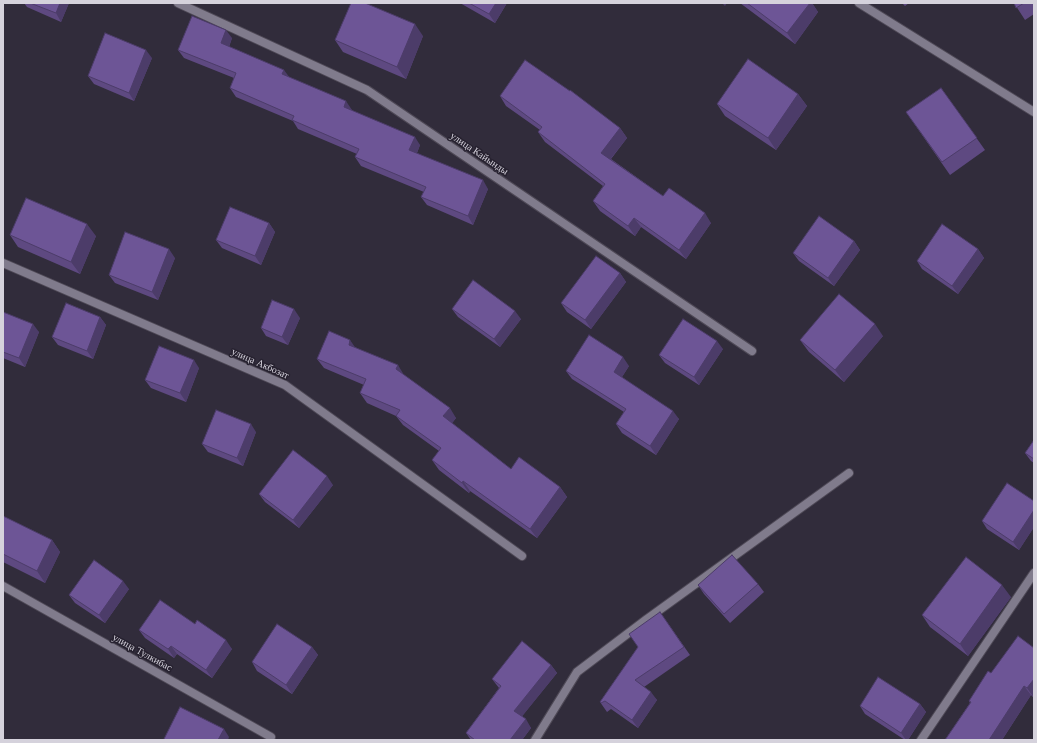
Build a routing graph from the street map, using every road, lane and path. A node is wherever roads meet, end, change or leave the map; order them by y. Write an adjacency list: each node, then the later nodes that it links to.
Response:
1 (178, 3): 5 (street, улица Кайынды)
2 (859, 3): 3 (street)
3 (1034, 112)
4 (3, 263): 7 (street, улица Акбозат)
5 (752, 351)
6 (849, 473): 11 (street)
7 (522, 556)
8 (1034, 574): 12 (street)
9 (3, 586): 10 (street, улица Тулкибас)
10 (271, 736)
11 (535, 740)
12 (921, 740)

